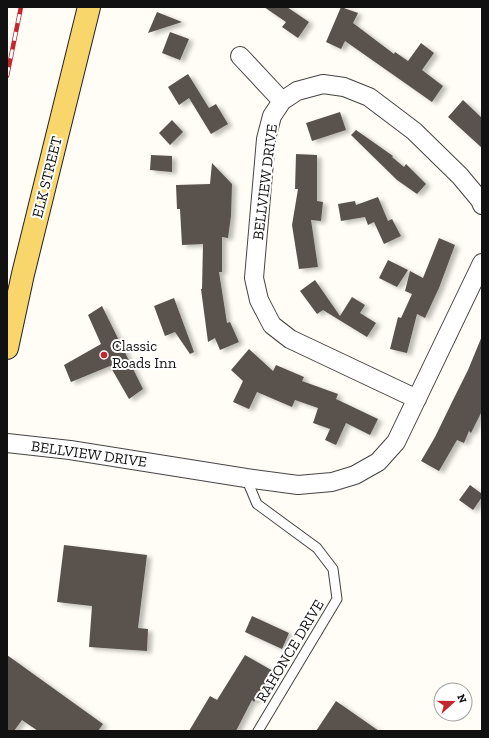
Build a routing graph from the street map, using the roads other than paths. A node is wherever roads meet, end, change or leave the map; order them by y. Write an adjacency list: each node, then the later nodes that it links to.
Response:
1 (89, 7): 6 (main road, ELK STREET)
2 (240, 56): 3 (street)
3 (282, 101): 4 (street, BELLVIEW DRIVE); 7 (street, BELLVIEW DRIVE)
4 (482, 205)
5 (482, 263): 7 (street, BELLVIEW DRIVE)
6 (7, 348)
7 (417, 399): 9 (street, BELLVIEW DRIVE)
8 (7, 443): 9 (street, BELLVIEW DRIVE)
9 (246, 478): 10 (lane, RAHONCE DRIVE)
10 (258, 731)

